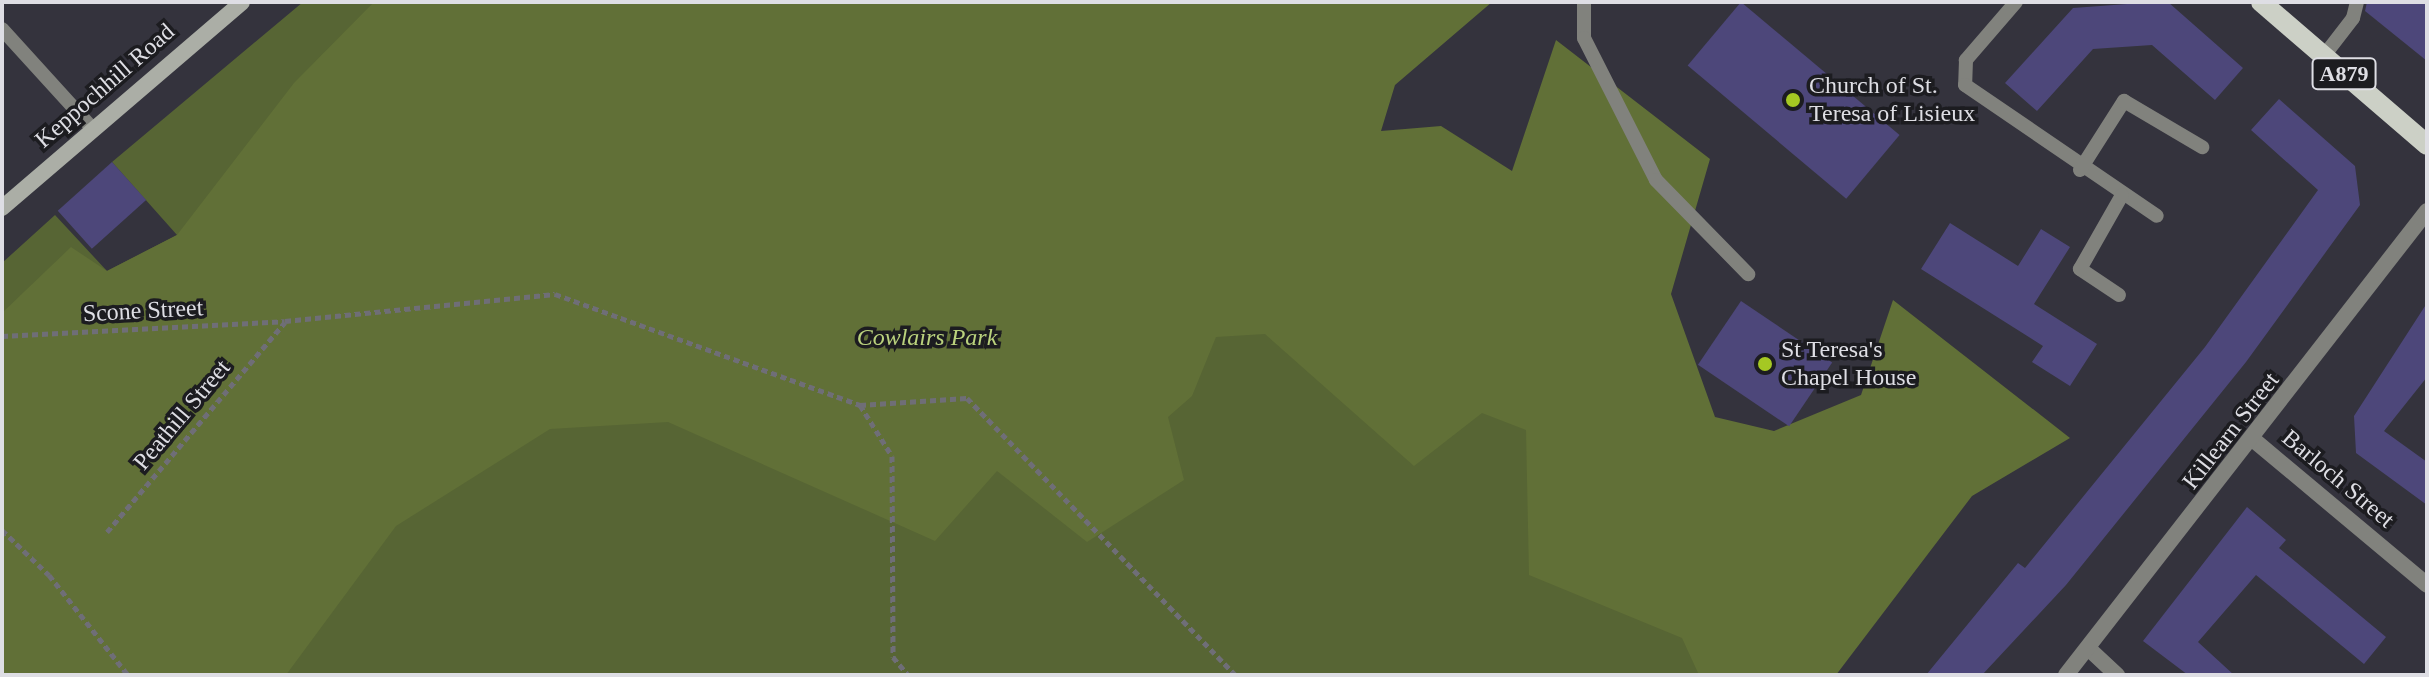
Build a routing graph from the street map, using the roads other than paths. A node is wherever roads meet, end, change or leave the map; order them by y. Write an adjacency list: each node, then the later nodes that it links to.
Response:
1 (242, 2): 8 (street, Keppochhill Road)
2 (1584, 2): 16 (lane)
3 (2016, 2): 11 (lane)
4 (2261, 2): 7 (main road, A879)
5 (2357, 2): 7 (lane)
6 (2, 29): 8 (lane)
7 (2323, 57): 9 (main road, A879)
8 (92, 128): 13 (street, Keppochhill Road)
9 (2427, 145)
10 (2202, 147): 11 (lane)
11 (2080, 170): 12 (lane)
12 (2122, 195): 15 (lane); 17 (lane)
13 (2, 208)
14 (2427, 211): 18 (street, Killearn Street)
15 (2157, 216)
16 (1748, 274)
17 (2119, 295)
18 (2255, 441): 19 (street, Barloch Street); 20 (street, Killearn Street)
19 (2427, 585)
20 (2088, 648): 21 (street, Killearn Street); 22 (street)
21 (2066, 675)
22 (2117, 675)

